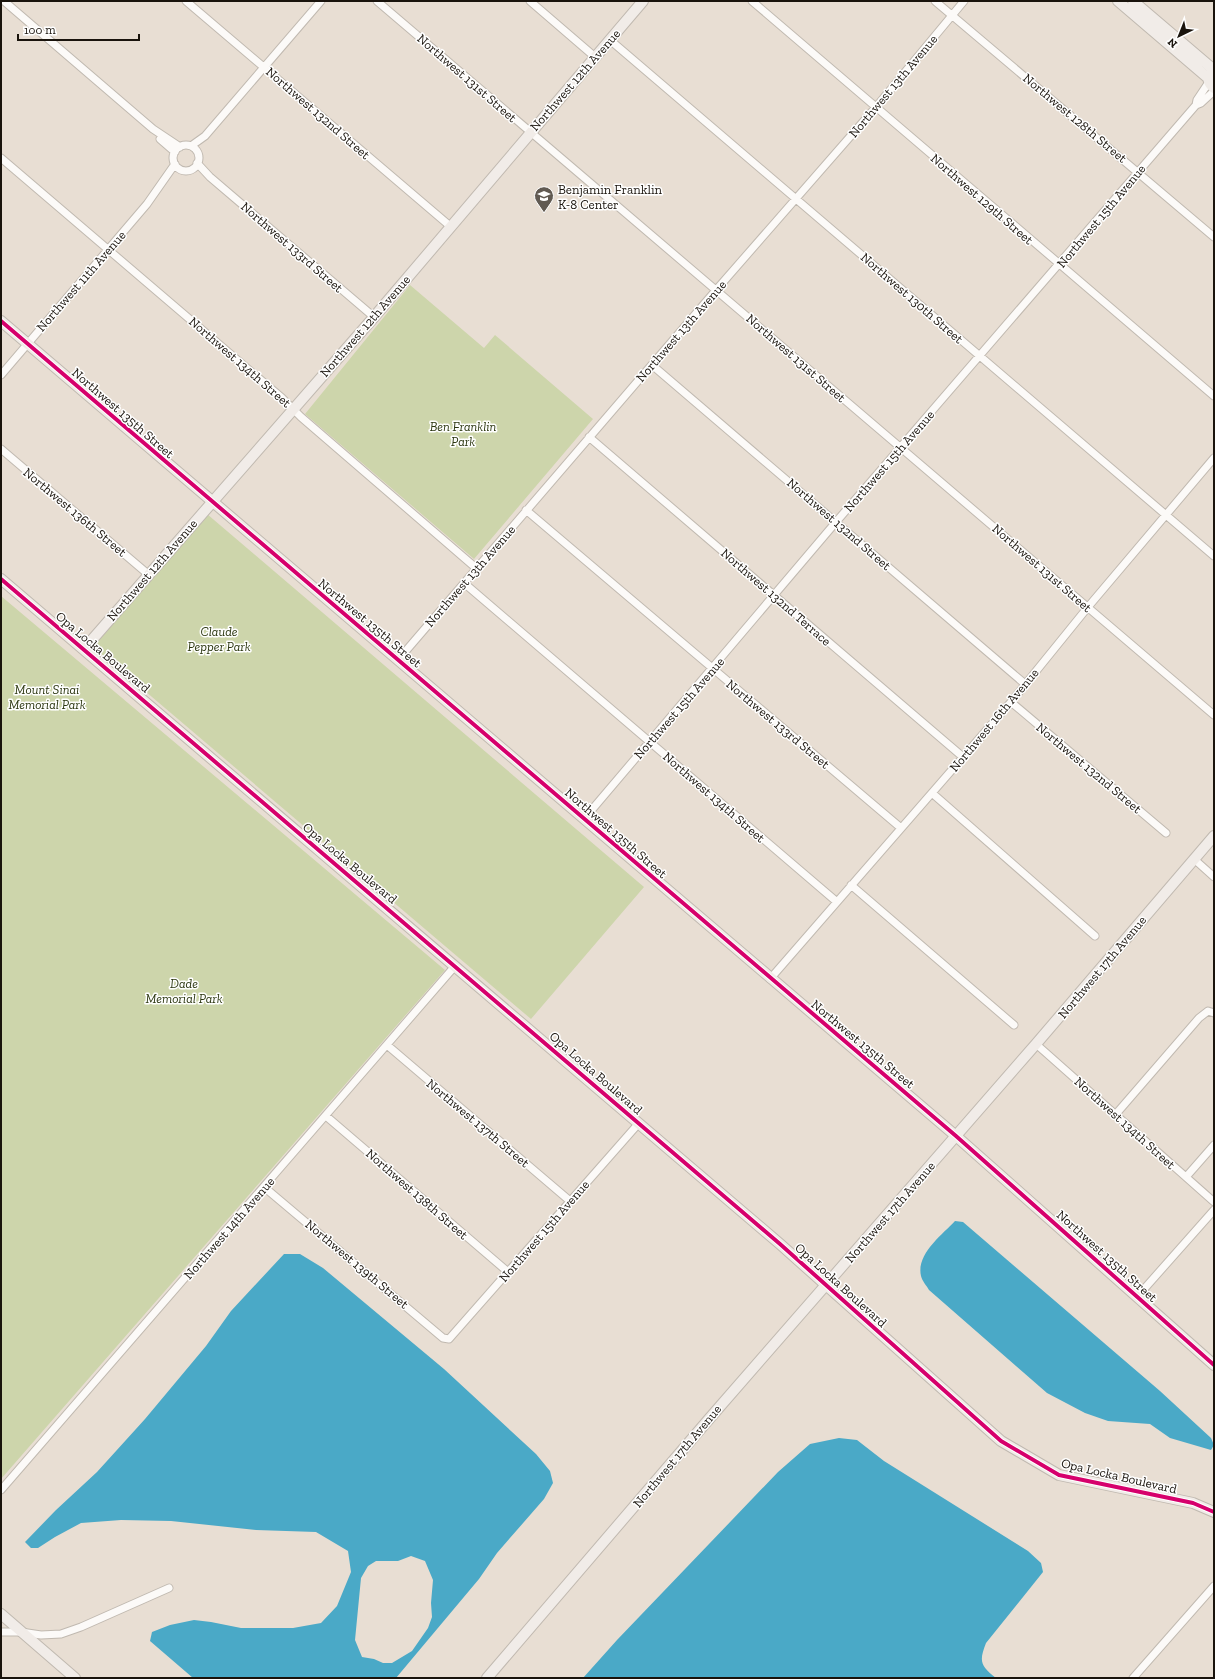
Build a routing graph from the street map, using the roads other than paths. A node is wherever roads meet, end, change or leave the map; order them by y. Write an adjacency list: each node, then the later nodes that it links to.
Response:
1 (4, 1): 21 (street)
2 (186, 1): 15 (street, Northwest 132nd Street)
3 (320, 1): 15 (street)
4 (377, 1): 18 (street, Northwest 131st Street)
5 (530, 1): 14 (street)
6 (643, 1): 13 (main road, Northwest 12th Avenue)
7 (752, 1): 17 (street, Northwest 129th Street)
8 (935, 1): 12 (street, Northwest 128th Street)
9 (964, 1): 12 (street, Northwest 13th Avenue)
10 (1118, 1): 16 (main road)
11 (1133, 1): 16 (main road)
12 (952, 16): 17 (street, Northwest 13th Avenue); 27 (street, Northwest 128th Street)
13 (610, 40): 14 (main road, Northwest 12th Avenue); 29 (street, Northwest 130th Street)
14 (595, 57): 18 (main road, Northwest 12th Avenue)
15 (264, 67): 19 (street); 30 (street, Northwest 132nd Street)
16 (1212, 80): 27 (street, Northwest 15th Avenue)
17 (876, 107): 29 (street, Northwest 13th Avenue); 33 (street, Northwest 129th Street)
18 (530, 132): 30 (main road, Northwest 12th Avenue); 34 (street, Northwest 131st Street)
19 (205, 136): 20 (street); 22 (street)
20 (191, 146): 21 (street); 22 (street)
21 (177, 149): 24 (street)
22 (197, 152): 25 (street)
23 (1, 158): 32 (street, Northwest 134th Street)
24 (175, 164): 26 (street); 28 (street, Northwest 11th Avenue)
25 (195, 166): 26 (street); 35 (street, Northwest 133rd Street)
26 (181, 170): 28 (street, Northwest 11th Avenue)
27 (1138, 171): 31 (street, Northwest 128th Street); 33 (street, Northwest 15th Avenue)
28 (160, 186): 32 (street, Northwest 11th Avenue)
29 (797, 198): 34 (street, Northwest 13th Avenue); 38 (street, Northwest 130th Street)
30 (450, 226): 35 (main road, Northwest 12th Avenue)
31 (1214, 237)
32 (109, 249): 37 (street, Northwest 11th Avenue); 42 (street, Northwest 134th Street)
33 (1059, 264): 38 (street, Northwest 15th Avenue); 41 (street, Northwest 129th Street)
34 (716, 289): 39 (street, Northwest 13th Avenue); 44 (street, Northwest 131st Street)
35 (374, 317): 42 (main road, Northwest 12th Avenue)
36 (1, 321): 37 (main road, Northwest 135th Street)
37 (28, 344): 40 (street, Northwest 11th Avenue); 47 (main road, Northwest 135th Street)
38 (980, 356): 44 (street, Northwest 15th Avenue); 49 (street, Northwest 130th Street)
39 (652, 365): 43 (street, Northwest 13th Avenue); 50 (street, Northwest 132nd Street)
40 (1, 375)
41 (1214, 396)
42 (293, 409): 47 (main road, Northwest 12th Avenue); 52 (street, Northwest 134th Street)
43 (589, 437): 48 (street, Northwest 13th Avenue); 56 (street, Northwest 132nd Terrace)
44 (901, 448): 50 (street, Northwest 15th Avenue); 57 (street, Northwest 131st Street)
45 (1, 449): 53 (street, Northwest 136th Street)
46 (1214, 458): 49 (street, Northwest 16th Avenue)
47 (212, 501): 53 (main road, Northwest 12th Avenue); 59 (main road, Northwest 135th Street)
48 (526, 510): 52 (street, Northwest 13th Avenue); 60 (street, Northwest 133rd Street)
49 (1166, 514): 51 (street, Northwest 130th Street); 57 (street, Northwest 16th Avenue)
50 (836, 522): 56 (street, Northwest 15th Avenue); 61 (street, Northwest 132nd Street)
51 (1214, 556)
52 (476, 568): 55 (street, Northwest 13th Avenue)
53 (149, 575): 58 (main road, Northwest 12th Avenue)
54 (1, 579): 58 (main road, Opa Locka Boulevard)
55 (464, 583): 59 (street, Northwest 13th Avenue); 64 (street, Northwest 134th Street)
56 (774, 596): 60 (street, Northwest 15th Avenue); 65 (street, Northwest 132nd Terrace)
57 (1088, 607): 61 (street, Northwest 16th Avenue); 63 (street, Northwest 131st Street)
58 (84, 649): 76 (main road, Opa Locka Boulevard)
59 (398, 660): 67 (main road, Northwest 135th Street)
60 (712, 669): 64 (street, Northwest 15th Avenue); 68 (street, Northwest 133rd Street)
61 (1025, 684): 62 (street, Northwest 16th Avenue)
62 (1011, 702): 65 (street, Northwest 16th Avenue); 69 (street, Northwest 132nd Street)
63 (1214, 715)
64 (650, 742): 67 (street, Northwest 15th Avenue); 74 (street, Northwest 134th Street)
65 (963, 757): 66 (street, Northwest 16th Avenue)
66 (932, 793): 68 (street, Northwest 16th Avenue); 75 (street)
67 (584, 819): 77 (main road, Northwest 135th Street)
68 (901, 828): 73 (street, Northwest 16th Avenue)
69 (1166, 834)
70 (1214, 836): 71 (main road, Northwest 17th Avenue)
71 (1194, 859): 72 (street); 80 (main road, Northwest 17th Avenue)
72 (1214, 877)
73 (852, 885): 74 (street, Northwest 16th Avenue); 79 (street)
74 (836, 902): 77 (street, Northwest 16th Avenue)
75 (1095, 936)
76 (455, 966): 81 (street, Northwest 14th Avenue); 84 (main road, Opa Locka Boulevard)
77 (770, 979): 85 (main road, Northwest 135th Street)
78 (1211, 1012): 82 (street)
79 (1014, 1025)
80 (1036, 1044): 82 (street, Northwest 134th Street); 85 (main road, Northwest 17th Avenue)
81 (387, 1045): 83 (street, Northwest 14th Avenue); 89 (street, Northwest 137th Street)
82 (1116, 1114): 87 (street, Northwest 134th Street)
83 (326, 1116): 88 (street, Northwest 14th Avenue); 92 (street, Northwest 138th Street)
84 (639, 1123): 89 (street, Northwest 15th Avenue); 93 (main road, Opa Locka Boulevard)
85 (956, 1136): 93 (main road, Northwest 17th Avenue); 94 (main road, Northwest 135th Street)
86 (1214, 1145): 87 (street)
87 (1186, 1177): 90 (street, Northwest 134th Street)
88 (264, 1188): 95 (street, Northwest 139th Street); 97 (street, Northwest 14th Avenue)
89 (570, 1201): 92 (street, Northwest 15th Avenue)
90 (1214, 1202)
91 (1214, 1210): 94 (street)
92 (508, 1272): 95 (street, Northwest 15th Avenue)
93 (826, 1285): 98 (main road, Opa Locka Boulevard); 105 (main road, Northwest 17th Avenue)
94 (1137, 1297): 96 (main road, Northwest 135th Street)
95 (449, 1339)
96 (1214, 1365)
97 (1, 1490)
98 (1214, 1512)
99 (1214, 1586): 106 (street)
100 (169, 1588): 103 (street)
101 (1, 1614): 103 (main road)
102 (1, 1632): 103 (street)
103 (21, 1632): 104 (main road)
104 (75, 1678)
105 (486, 1678)
106 (1133, 1678)

